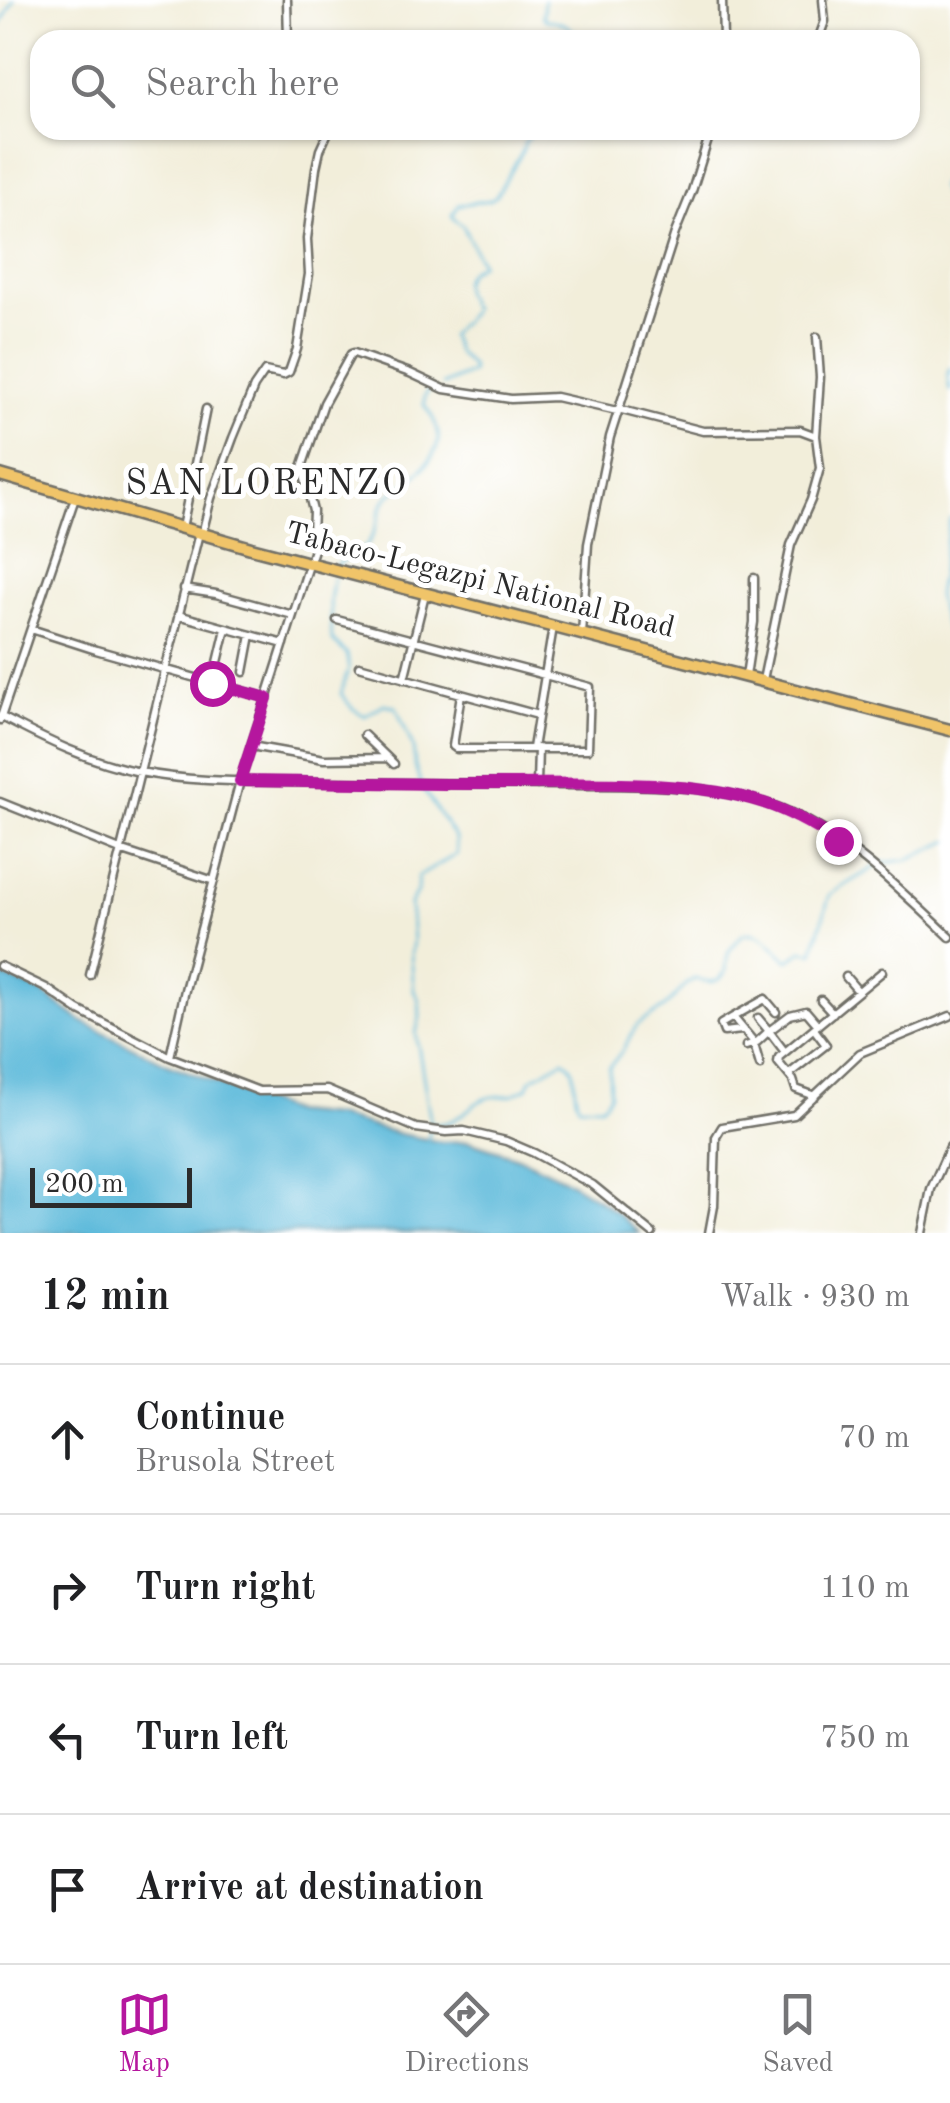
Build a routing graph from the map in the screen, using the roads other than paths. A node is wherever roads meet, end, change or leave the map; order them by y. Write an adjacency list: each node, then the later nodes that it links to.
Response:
1 (288, 0): 4 (street)
2 (722, 0): 5 (street)
3 (823, 0): 6 (street)
4 (288, 30)
5 (723, 30)
6 (822, 30)
7 (322, 140): 16 (street)
8 (708, 140): 11 (street)
9 (817, 336): 12 (street)
10 (206, 409): 15 (street)
11 (618, 410): 12 (street); 17 (street); 27 (street)
12 (816, 436): 37 (street)
13 (0, 476): 14 (main road, Tabaco-Legazpi National Road)
14 (75, 498): 15 (main road, Tabaco-Legazpi National Road); 25 (street)
15 (182, 528): 16 (main road, Tabaco-Legazpi National Road)
16 (200, 533): 17 (main road, Tabaco-Legazpi National Road); 19 (street)
17 (310, 563): 20 (main road, Tabaco-Legazpi National Road); 21 (street)
18 (754, 578): 35 (street)
19 (184, 589): 21 (street); 22 (street)
20 (425, 594): 24 (main road, Tabaco-Legazpi National Road); 29 (street)
21 (294, 615): 30 (street)
22 (178, 616): 26 (street); 32 (street)
23 (337, 620): 29 (street)
24 (553, 627): 27 (main road, Tabaco-Legazpi National Road); 34 (street)
25 (30, 629): 32 (street); 42 (street)
26 (226, 629): 28 (street); 38 (street)
27 (582, 634): 35 (main road, Tabaco-Legazpi National Road)
28 (251, 636): 30 (street); 33 (street)
29 (414, 640): 34 (street); 36 (street)
30 (284, 644): 40 (street)
31 (359, 666): 36 (street)
32 (164, 670): 38 (street); 47 (street)
33 (244, 672)
34 (545, 674): 41 (street); 46 (street)
35 (746, 676): 37 (main road, Tabaco-Legazpi National Road)
36 (404, 678): 39 (street)
37 (764, 680): 43 (main road, Tabaco-Legazpi National Road)
38 (212, 683): 40 (street)
39 (462, 694): 41 (street); 46 (street)
40 (267, 698): 45 (street)
41 (538, 715): 46 (street)
42 (0, 718): 47 (street)
43 (950, 730)
44 (364, 735): 45 (street)
45 (251, 746): 48 (street)
46 (535, 748): 49 (street)
47 (139, 772): 48 (street); 51 (street)
48 (240, 781): 49 (street); 52 (street)
49 (537, 784): 53 (street)
50 (0, 802): 51 (street)
51 (120, 850): 52 (street); 56 (street)
52 (214, 881): 70 (street)
53 (950, 937)
54 (0, 966): 70 (street)
55 (882, 972): 58 (street)
56 (90, 975)
57 (846, 977): 58 (street)
58 (858, 992): 61 (street)
59 (821, 1000): 61 (street)
60 (776, 1012): 63 (street)
61 (832, 1013): 65 (street)
62 (950, 1016): 73 (street)
63 (733, 1017): 66 (street); 66 (street)
64 (758, 1018): 67 (street)
65 (816, 1027): 67 (street); 69 (street); 72 (street)
66 (744, 1030): 68 (street)
67 (769, 1031): 68 (street); 69 (street)
68 (749, 1044): 71 (street)
69 (785, 1052): 72 (street)
70 (170, 1058): 75 (street)
71 (760, 1066)
72 (789, 1074): 73 (street)
73 (816, 1096): 76 (street)
74 (950, 1146): 77 (street)
75 (652, 1233)
76 (709, 1233)
77 (922, 1233)

